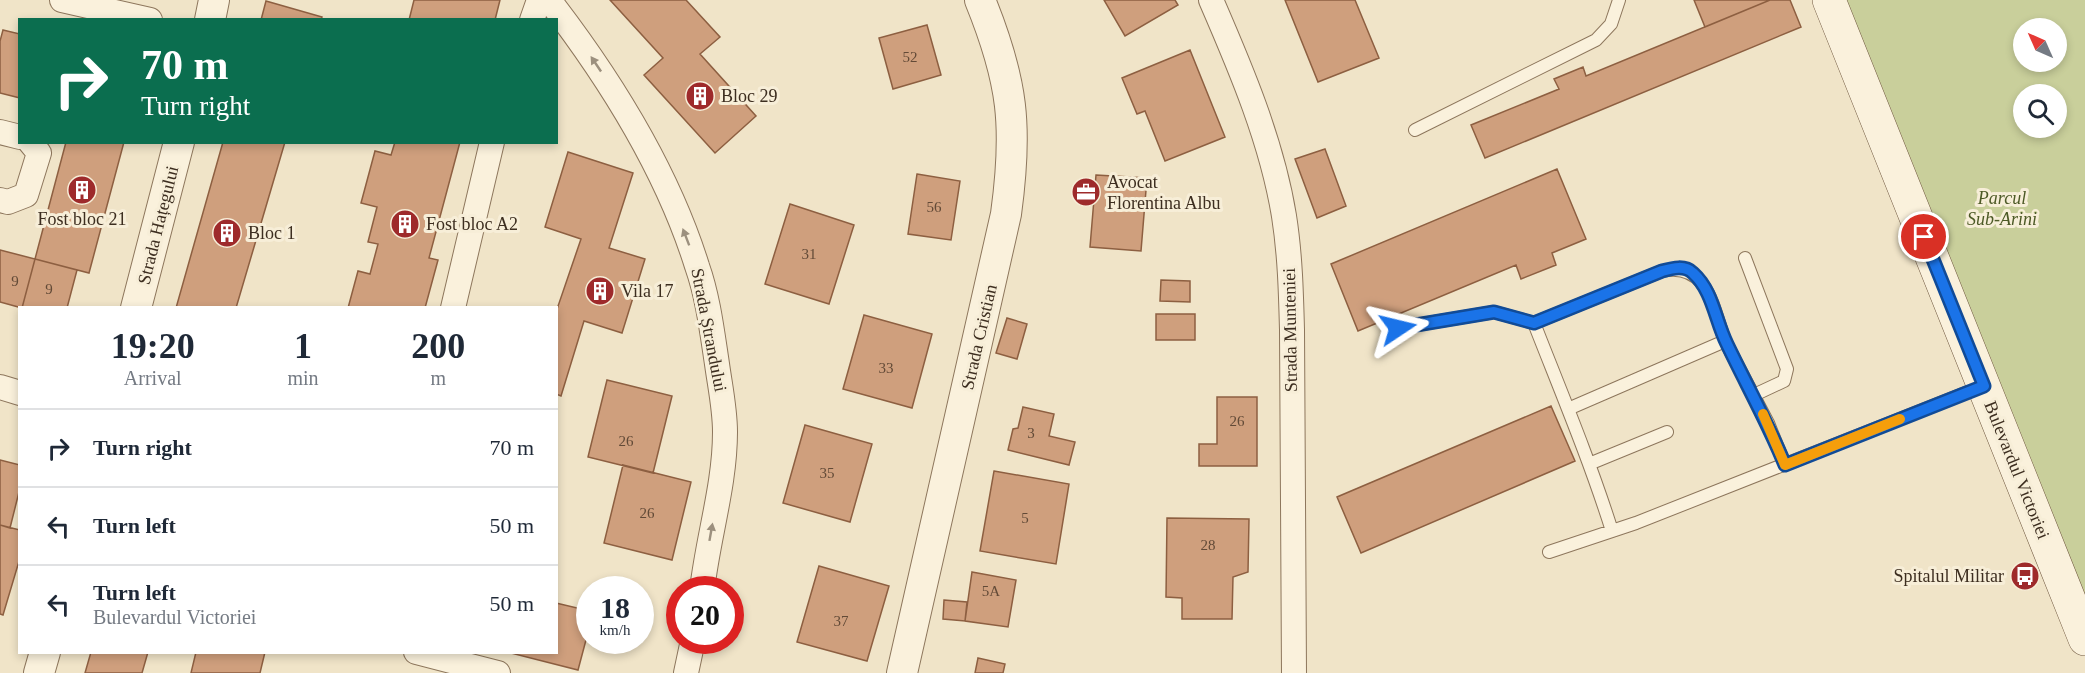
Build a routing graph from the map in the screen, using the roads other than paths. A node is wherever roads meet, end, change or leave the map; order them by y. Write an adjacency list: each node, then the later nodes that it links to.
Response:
1 (62, 0): 9 (street)
2 (214, 0): 10 (street)
3 (539, 0): 11 (street)
4 (549, 0): 35 (street, Strada Ștrandului, one-way to 4)
5 (980, 0): 43 (street, Strada Cristian)
6 (1211, 0): 44 (street, Strada Munteniei)
7 (1619, 0): 12 (lane)
8 (1829, 0): 25 (main road, Bulevardul Victoriei)
9 (141, 18)
10 (210, 18)
11 (533, 18)
12 (1414, 130)
13 (0, 132): 14 (street)
14 (18, 136)
15 (32, 144): 18 (street)
16 (178, 144): 20 (street, Strada Hațegului)
17 (492, 144): 21 (street)
18 (0, 200)
19 (1745, 258): 28 (lane)
20 (137, 306)
21 (453, 306)
22 (1534, 323): 23 (lane); 24 (lane); 29 (lane)
23 (1398, 328)
24 (1725, 341): 28 (lane); 29 (lane)
25 (1984, 386): 32 (lane); 36 (main road, Bulevardul Victoriei)
26 (0, 387): 27 (street)
27 (18, 392)
28 (1754, 395): 32 (lane)
29 (1568, 409): 31 (lane)
30 (1667, 432): 31 (lane)
31 (1589, 464): 33 (lane)
32 (1785, 465): 33 (lane)
33 (1612, 531): 34 (lane)
34 (1549, 552)
35 (704, 576)
36 (2085, 639)
37 (44, 654): 40 (street)
38 (424, 654): 41 (street)
39 (690, 654): 42 (street)
40 (39, 673)
41 (498, 673)
42 (686, 673)
43 (902, 673)
44 (1294, 673)

